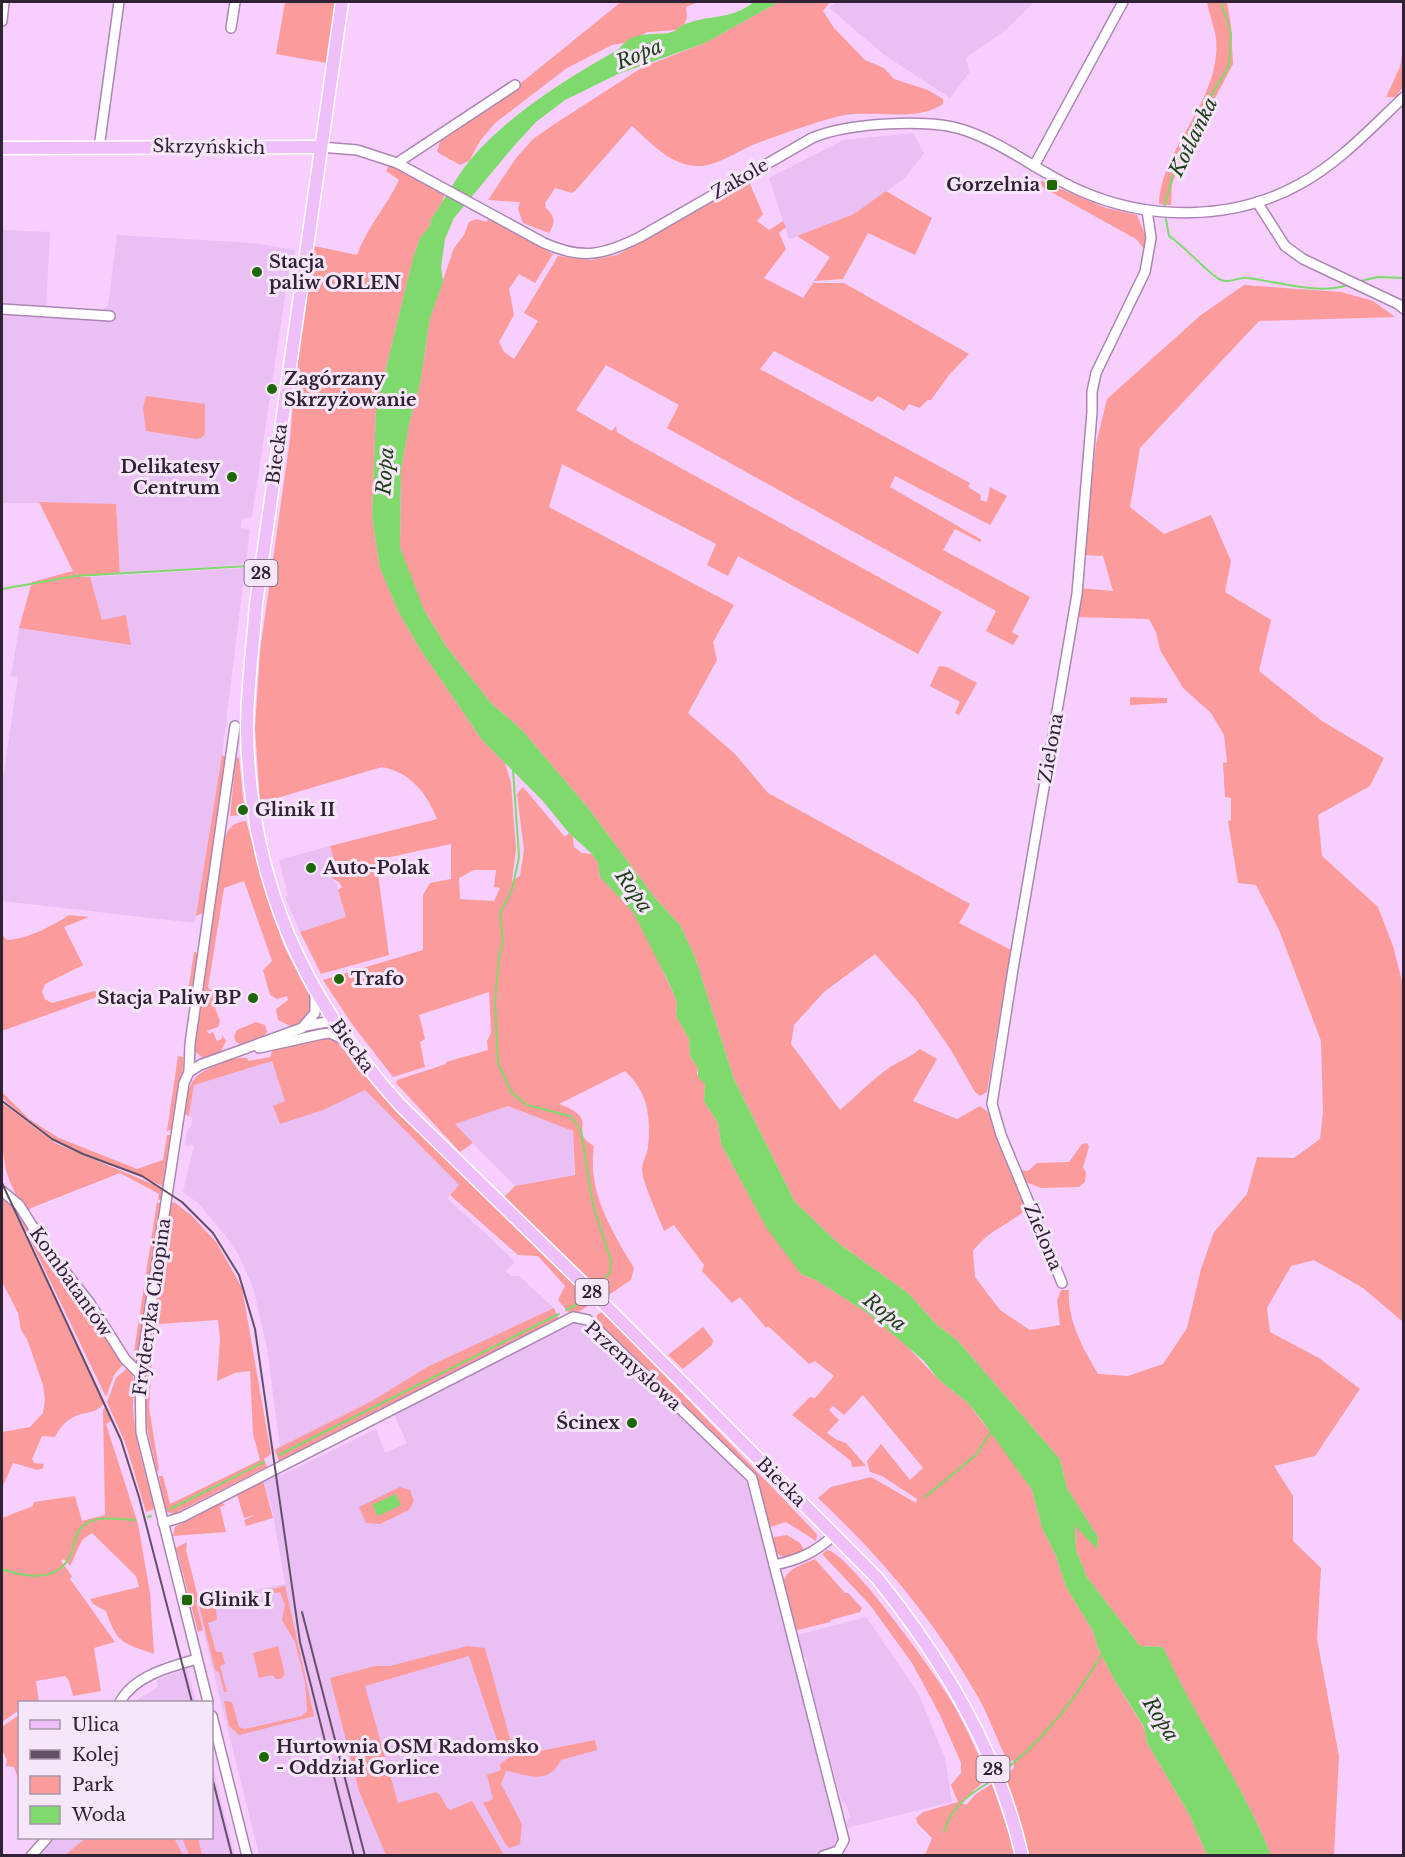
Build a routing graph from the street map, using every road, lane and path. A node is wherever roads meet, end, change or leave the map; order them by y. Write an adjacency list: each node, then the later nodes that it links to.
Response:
1 (4, 2): 6 (street)
2 (119, 2): 12 (street)
3 (235, 2): 7 (street)
4 (342, 2): 10 (main road, Biecka / 28)
5 (1123, 2): 14 (street)
6 (2, 21)
7 (231, 28)
8 (515, 85): 13 (street)
9 (1404, 97): 15 (street, Zakole)
10 (320, 147): 12 (main road, Skrzyńskich); 13 (street, Zakole); 21 (main road, Biecka / 28)
11 (2, 148): 12 (main road, Skrzyńskich)
12 (99, 148)
13 (397, 163): 14 (street, Zakole)
14 (1034, 166): 16 (street, Zakole)
15 (1257, 202): 16 (street, Zakole); 18 (street)
16 (1151, 210): 31 (street, Zielona)
17 (2, 309): 19 (street)
18 (1404, 309)
19 (110, 316)
20 (235, 726): 28 (street, Fryderyka Chopina)
21 (278, 906): 22 (main road, Biecka / 28); 23 (main road, Biecka / 28)
22 (315, 992): 23 (main road, Biecka / 28); 24 (street)
23 (336, 1016): 24 (street); 25 (street); 26 (main road, Biecka / 28); 29 (main road, Biecka / 28)
24 (302, 1028): 27 (street)
25 (322, 1034): 26 (street); 27 (street)
26 (345, 1040): 29 (main road, Biecka / 28)
27 (242, 1050): 28 (street)
28 (189, 1072): 32 (street, Fryderyka Chopina)
29 (461, 1162): 34 (main road, Biecka / 28)
30 (2, 1191): 32 (street, Kombatantów)
31 (1062, 1283)
32 (140, 1374): 33 (street, Fryderyka Chopina)
33 (163, 1523): 35 (street, Przemysłowa); 36 (street, Fryderyka Chopina)
34 (834, 1535): 35 (street); 44 (main road, Biecka / 28)
35 (774, 1565): 43 (street, Przemysłowa)
36 (197, 1659): 37 (street); 38 (street, Fryderyka Chopina)
37 (121, 1701)
38 (208, 1701)
39 (213, 1720): 42 (street)
40 (46, 1839): 41 (street)
41 (31, 1856)
42 (247, 1856)
43 (823, 1856)
44 (1022, 1856)

